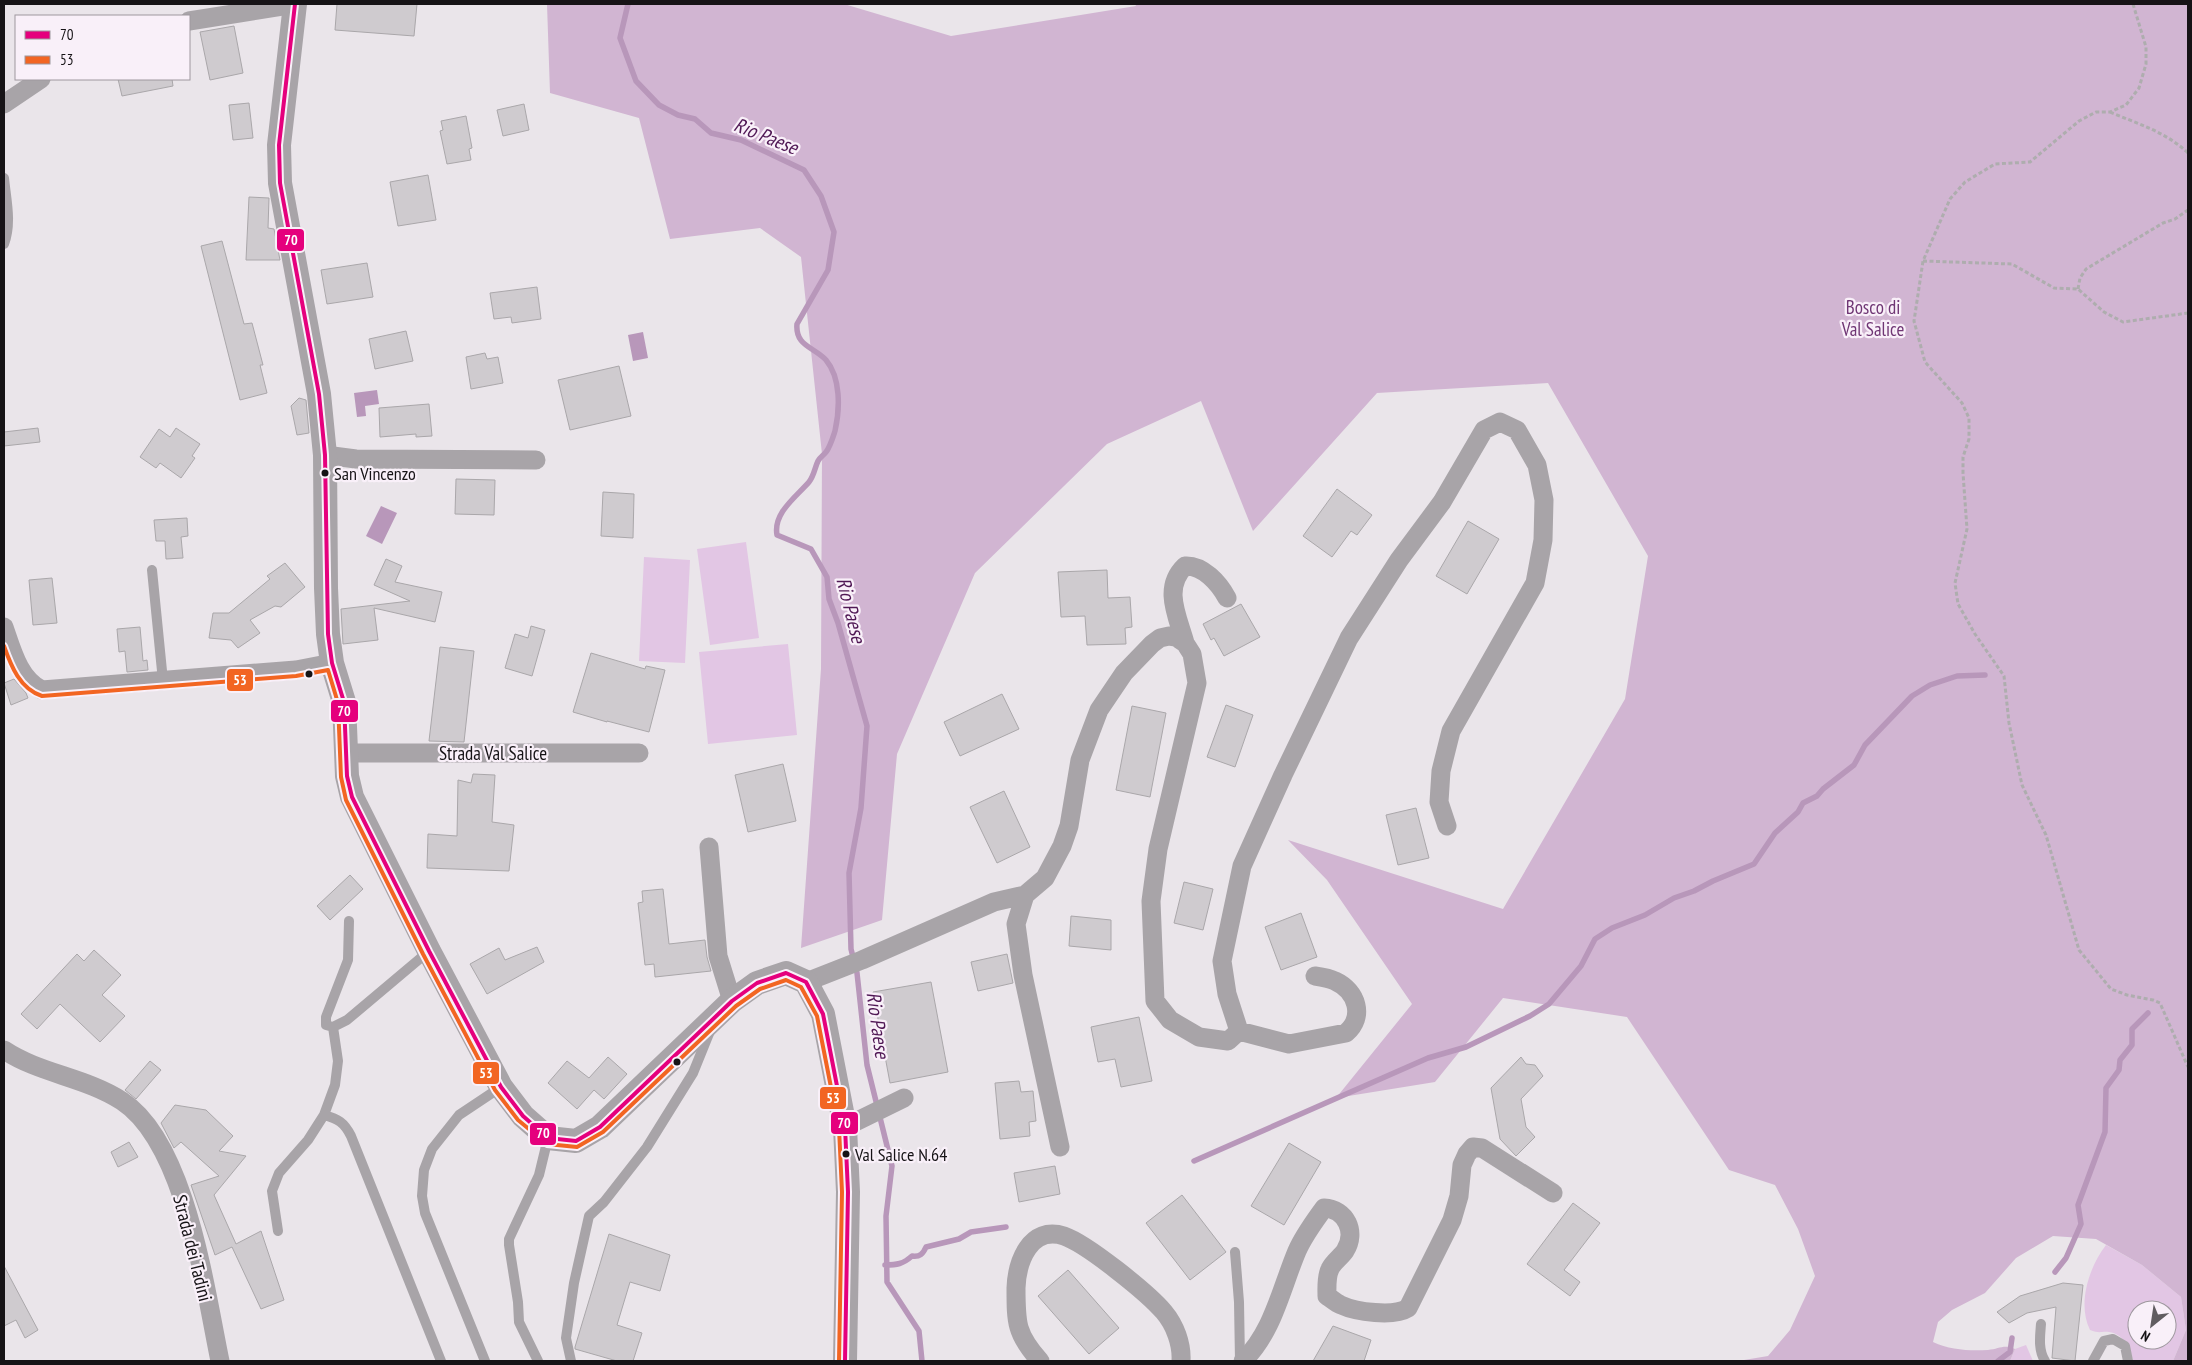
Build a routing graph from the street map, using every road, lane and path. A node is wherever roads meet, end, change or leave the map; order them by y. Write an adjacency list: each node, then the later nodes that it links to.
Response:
1 (295, 4): 3 (street); 14 (street)
2 (2134, 4): 6 (path)
3 (190, 21)
4 (40, 80): 5 (street)
5 (4, 104)
6 (2110, 112): 7 (path); 11 (path)
7 (2188, 153)
8 (4, 178): 10 (lane)
9 (2188, 210): 12 (path)
10 (4, 244)
11 (1922, 261): 12 (path); 36 (path)
12 (2078, 289): 13 (path)
13 (2188, 312)
14 (325, 455): 15 (street); 20 (street)
15 (536, 460)
16 (152, 570): 21 (lane)
17 (1227, 598): 19 (street)
18 (4, 627): 21 (street)
19 (1185, 642): 26 (street); 34 (street)
20 (332, 663): 21 (street); 22 (street)
21 (163, 681)
22 (346, 753): 23 (street, Strada Val Salice); 28 (street)
23 (639, 753)
24 (1447, 826): 34 (street)
25 (709, 847): 31 (street)
26 (1025, 896): 30 (street); 42 (street)
27 (349, 921): 33 (lane)
28 (429, 951): 33 (lane); 37 (street)
29 (1315, 976): 34 (street)
30 (806, 982): 31 (street); 40 (street)
31 (732, 1001): 32 (street)
32 (715, 1018): 41 (street); 51 (lane)
33 (333, 1027): 39 (lane)
34 (1239, 1031)
35 (4, 1050): 47 (street, Strada dei Tadini)
36 (2188, 1067)
37 (501, 1087): 41 (street); 49 (lane)
38 (889, 1106): 40 (street)
39 (324, 1115): 44 (lane); 48 (lane)
40 (845, 1127): 52 (street)
41 (548, 1138): 50 (lane)
42 (1060, 1148)
43 (1553, 1193): 55 (street)
44 (278, 1231)
45 (1235, 1252): 55 (lane)
46 (2040, 1324): 56 (lane)
47 (220, 1361)
48 (440, 1361)
49 (485, 1361)
50 (538, 1361)
51 (571, 1361)
52 (845, 1361)
53 (1040, 1361): 54 (street)
54 (1181, 1361)
55 (1241, 1361)
56 (2044, 1361)
57 (2093, 1361): 58 (lane)
58 (2128, 1361)

